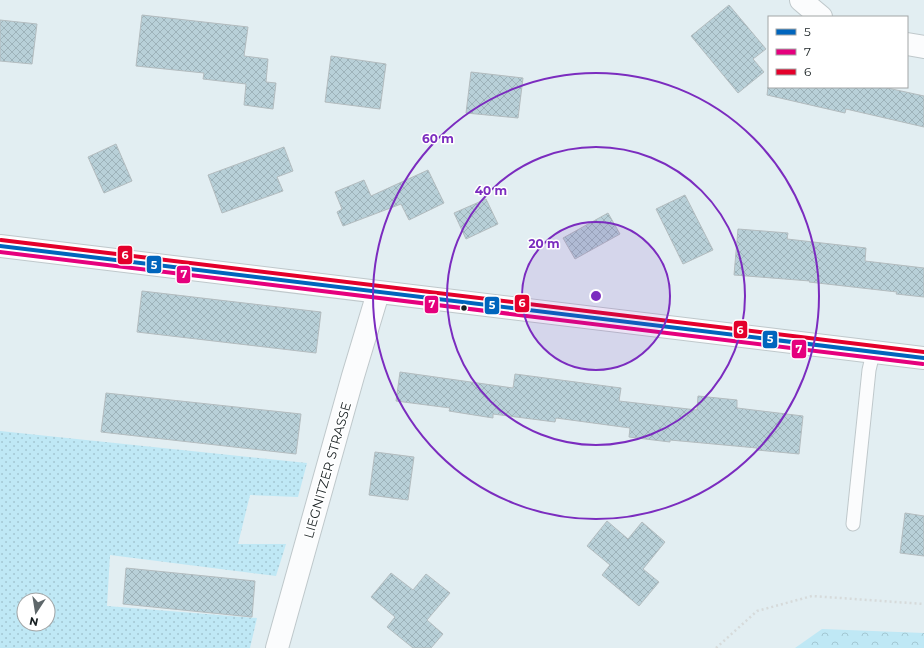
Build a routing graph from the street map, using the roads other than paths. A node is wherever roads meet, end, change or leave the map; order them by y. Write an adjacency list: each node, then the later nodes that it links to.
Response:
1 (801, 0): 2 (street)
2 (820, 16)
3 (908, 44): 4 (street)
4 (924, 47)
5 (0, 246): 6 (street)
6 (378, 293): 7 (street); 10 (street, LIEGNITZER STRASSE)
7 (873, 353): 8 (street); 9 (lane)
8 (924, 358)
9 (853, 524)
10 (277, 648)

